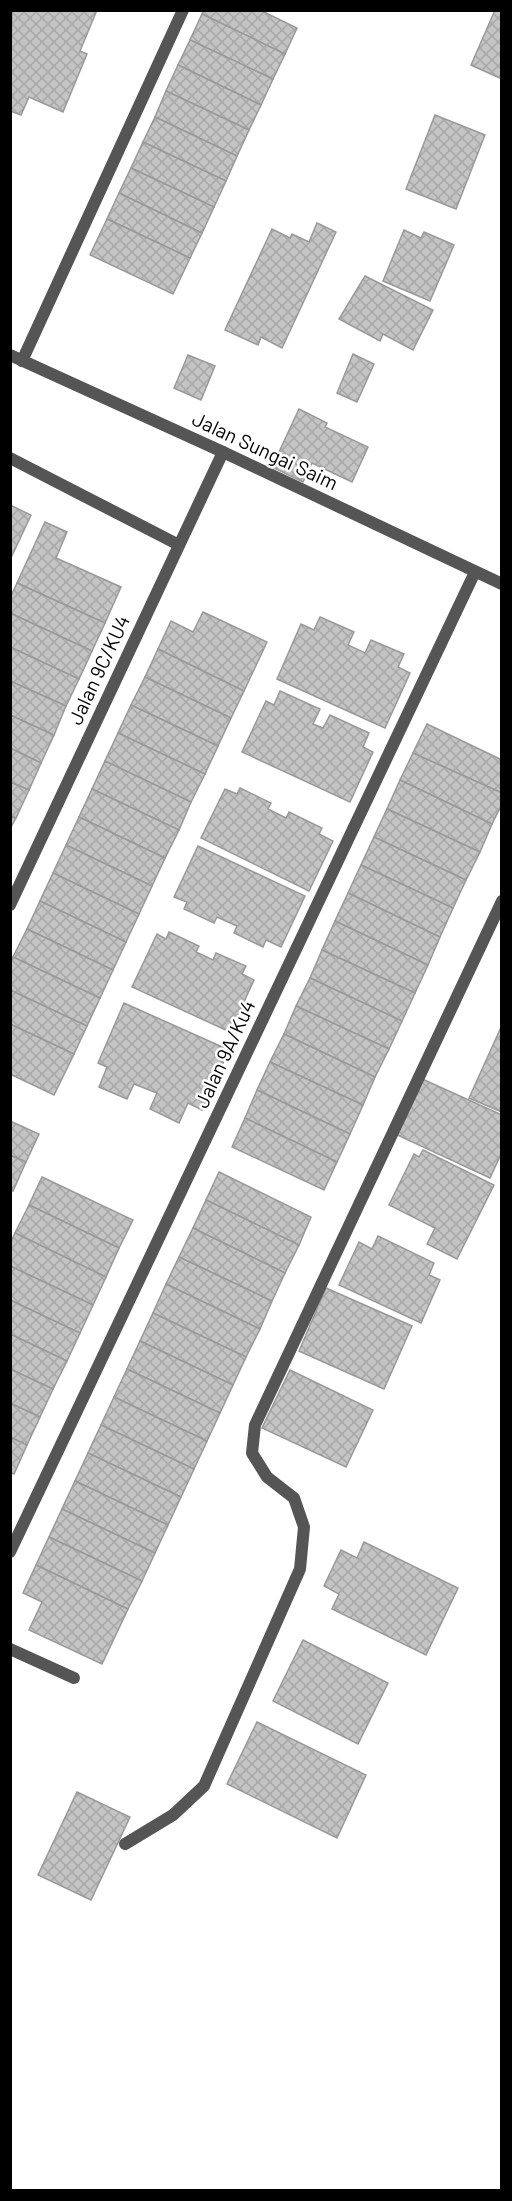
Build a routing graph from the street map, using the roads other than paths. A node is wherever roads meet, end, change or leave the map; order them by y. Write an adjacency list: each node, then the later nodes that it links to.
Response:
1 (183, 10): 2 (street)
2 (16, 358): 3 (street, Jalan Sungai Saim)
3 (223, 452): 5 (street, Jalan 9C/KU4); 6 (street, Jalan Sungai Saim)
4 (10, 458): 5 (street)
5 (179, 545): 8 (street, Jalan 9C/KU4)
6 (474, 572): 7 (street, Jalan Sungai Saim); 10 (street, Jalan 9A/Ku4)
7 (501, 584)
8 (12, 897)
9 (501, 901): 13 (street)
10 (10, 1552)
11 (10, 1649): 12 (street)
12 (74, 1678)
13 (125, 1844)

